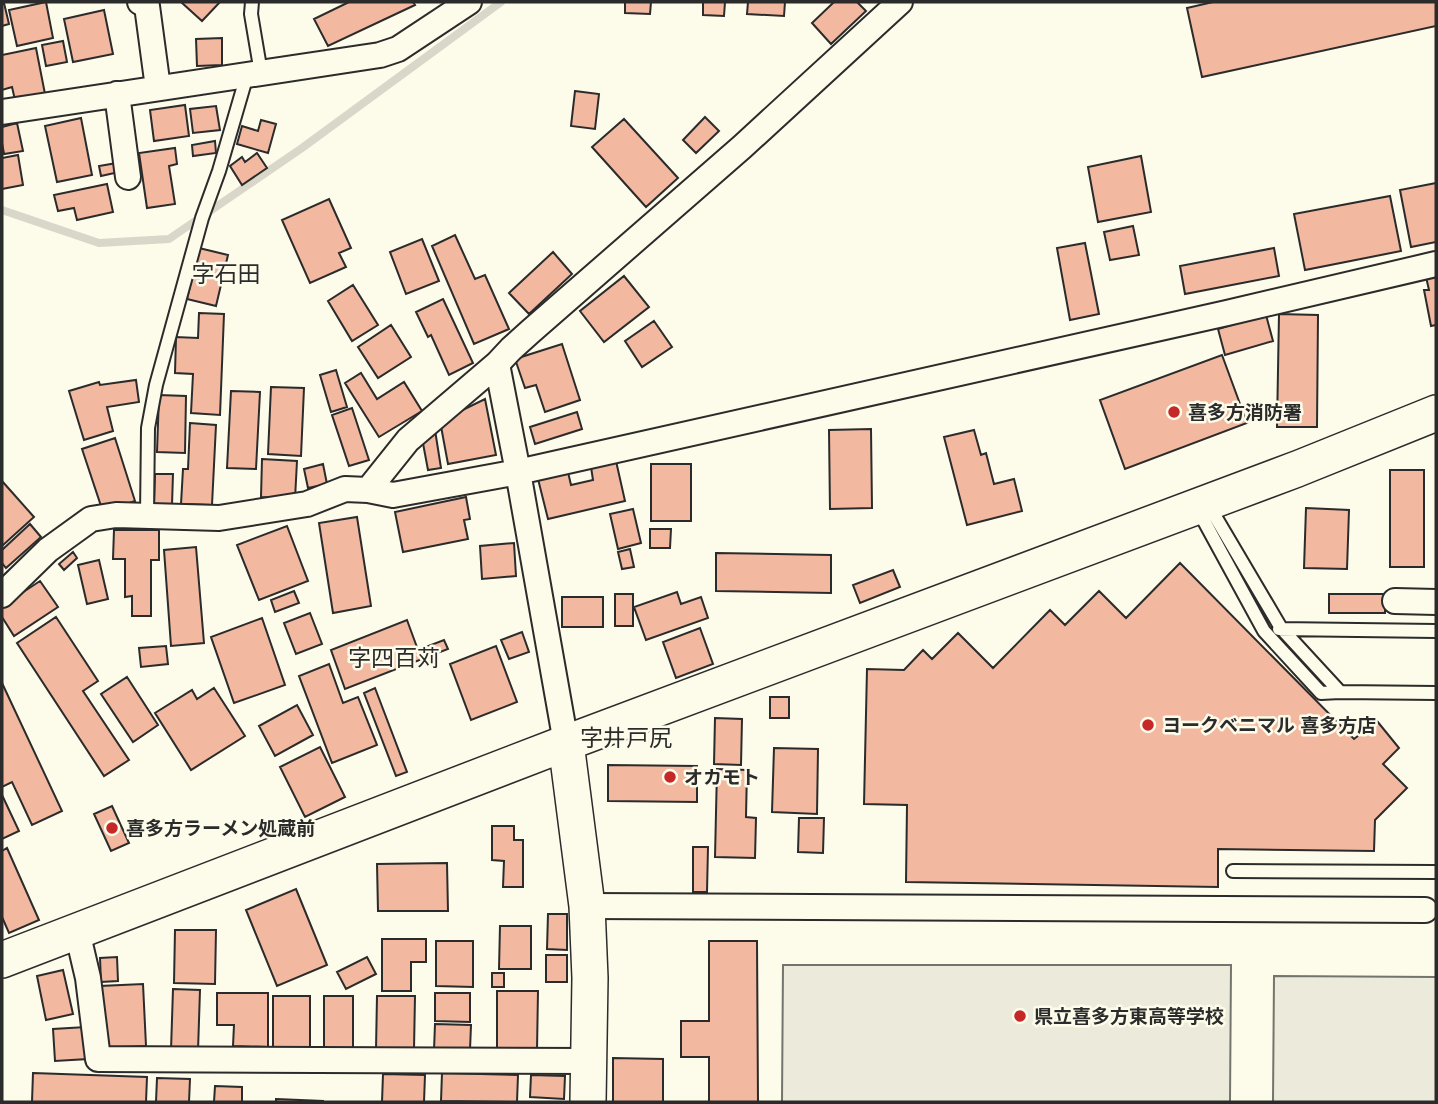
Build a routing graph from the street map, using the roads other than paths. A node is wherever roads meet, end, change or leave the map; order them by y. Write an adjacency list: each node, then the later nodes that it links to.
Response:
1 (140, 2): 6 (street)
2 (252, 2): 5 (lane)
3 (469, 2): 5 (street)
4 (894, 4): 11 (street)
5 (254, 74): 6 (street); 16 (lane)
6 (158, 88): 7 (street)
7 (117, 94): 8 (street); 9 (street)
8 (2, 112)
9 (128, 177)
10 (1436, 264): 13 (street)
11 (497, 365): 13 (street); 14 (street)
12 (1436, 413): 15 (street)
13 (518, 472): 14 (street); 25 (street)
14 (368, 489): 16 (street)
15 (1201, 505): 20 (lane); 21 (lane); 25 (street)
16 (147, 515): 17 (street)
17 (2, 595)
18 (1395, 601): 19 (street)
19 (1436, 602)
20 (1281, 628): 21 (lane); 22 (lane); 23 (lane)
21 (1264, 631): 23 (lane)
22 (1436, 631)
23 (1340, 692): 24 (lane)
24 (1436, 693)
25 (566, 743): 28 (street); 30 (street)
26 (1233, 872): 27 (lane)
27 (1436, 872)
28 (587, 906): 29 (street); 32 (street)
29 (1425, 909)
30 (77, 931): 31 (street); 32 (street)
31 (2, 960)
32 (589, 1061): 33 (street)
33 (588, 1102)

